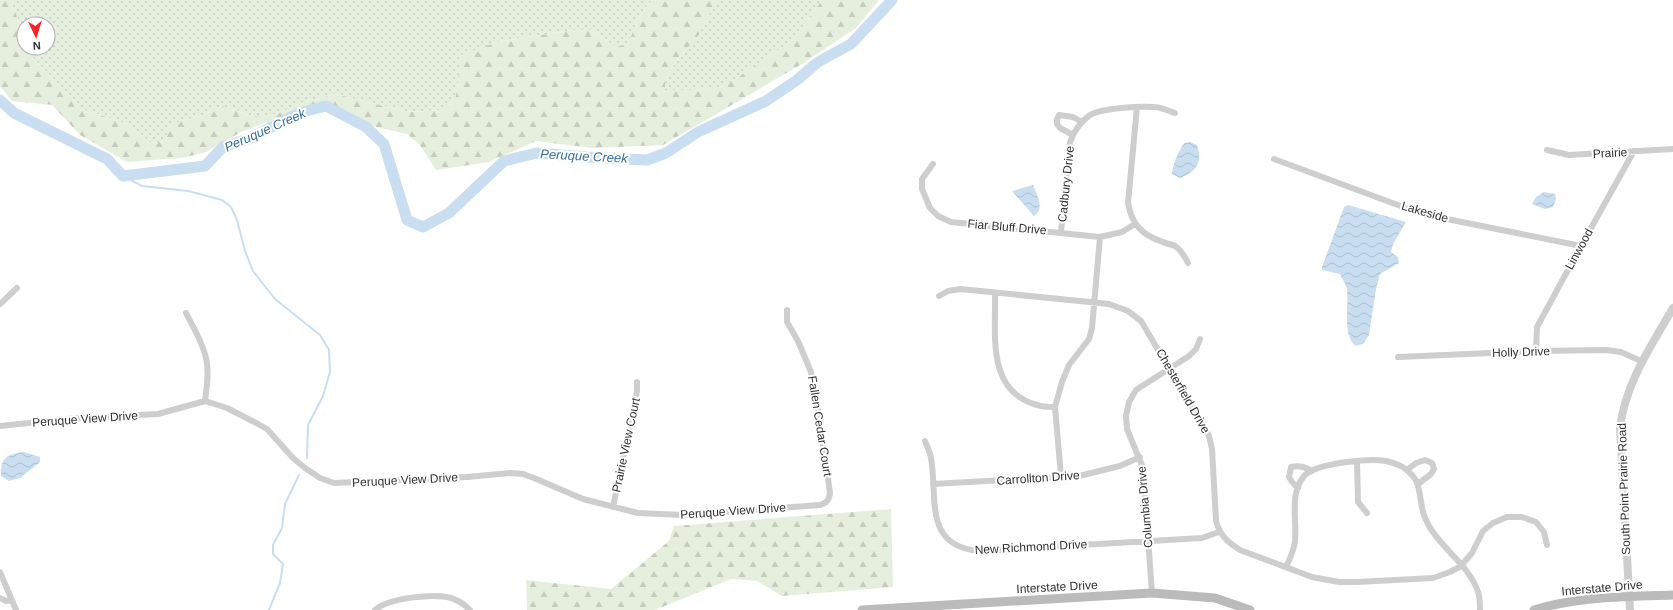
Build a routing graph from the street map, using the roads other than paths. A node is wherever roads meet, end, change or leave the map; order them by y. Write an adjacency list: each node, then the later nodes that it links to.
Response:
1 (1137, 107): 2 (street, Cadbury Drive); 3 (street, Cadbury Drive); 10 (street)
2 (1175, 113)
3 (1082, 122): 4 (street, Cadbury Drive); 4 (street, Cadbury Drive)
4 (1073, 135): 11 (street, Cadbury Drive)
5 (1673, 149): 7 (street, Prairie)
6 (1547, 150): 7 (street, Prairie)
7 (1634, 151): 13 (street, Linwood)
8 (1274, 160): 13 (street, Lakeside)
9 (933, 164): 11 (street, Fiar Bluff Drive)
10 (1135, 224): 12 (street, Fiar Bluff Drive); 14 (street)
11 (1061, 232): 12 (street, Fiar Bluff Drive)
12 (1100, 236): 18 (street)
13 (1580, 246): 24 (street, Linwood)
14 (1188, 263)
15 (17, 288): 19 (street)
16 (995, 293): 17 (street, Chesterfield Drive); 18 (street, Chesterfield Drive); 30 (street)
17 (939, 296)
18 (1094, 303): 27 (street, Chesterfield Drive); 30 (street)
19 (0, 304)
20 (1673, 308): 26 (street, South Point Prairie Road)
21 (787, 310): 41 (street, Fallen Cedar Court)
22 (186, 313): 29 (street)
23 (1200, 339): 27 (street, Columbia Drive)
24 (1536, 351): 25 (street, Holly Drive); 26 (street, Holly Drive)
25 (1398, 357)
26 (1643, 362): 52 (street, South Point Prairie Road)
27 (1169, 368): 33 (street, Columbia Drive); 44 (street, Chesterfield Drive)
28 (637, 382): 42 (street, Prairie View Court)
29 (205, 401): 31 (street, Peruque View Drive); 42 (street, Peruque View Drive)
30 (1055, 407): 37 (street)
31 (0, 426)
32 (925, 440): 38 (street, New Richmond Drive)
33 (1140, 457): 37 (street, Carrollton Drive); 45 (street, Columbia Drive)
34 (1357, 462): 35 (street); 36 (street); 43 (street)
35 (1407, 470): 39 (street); 39 (street)
36 (1312, 471): 40 (street); 40 (street)
37 (1061, 476): 38 (street, Carrollton Drive)
38 (933, 484): 45 (street, New Richmond Drive)
39 (1418, 484): 47 (street)
40 (1298, 488): 48 (street)
41 (829, 500): 42 (street, Peruque View Drive)
42 (613, 507)
43 (1366, 513)
44 (1219, 532): 45 (street, New Richmond Drive); 48 (street)
45 (1148, 541): 50 (street, Columbia Drive)
46 (1547, 545): 47 (street)
47 (1461, 566): 48 (street); 59 (street)
48 (1286, 567)
49 (0, 572): 53 (street)
50 (1152, 593): 57 (main road, Interstate Drive); 58 (main road, Interstate Drive)
51 (1673, 595): 52 (main road, Interstate Drive)
52 (1629, 597): 60 (main road, Interstate Drive); 61 (street, South Point Prairie Road)
53 (4, 601): 54 (street)
54 (16, 610)
55 (375, 610): 56 (street)
56 (470, 610)
57 (862, 610)
58 (1250, 610)
59 (1480, 610)
60 (1534, 610)
61 (1630, 610)

